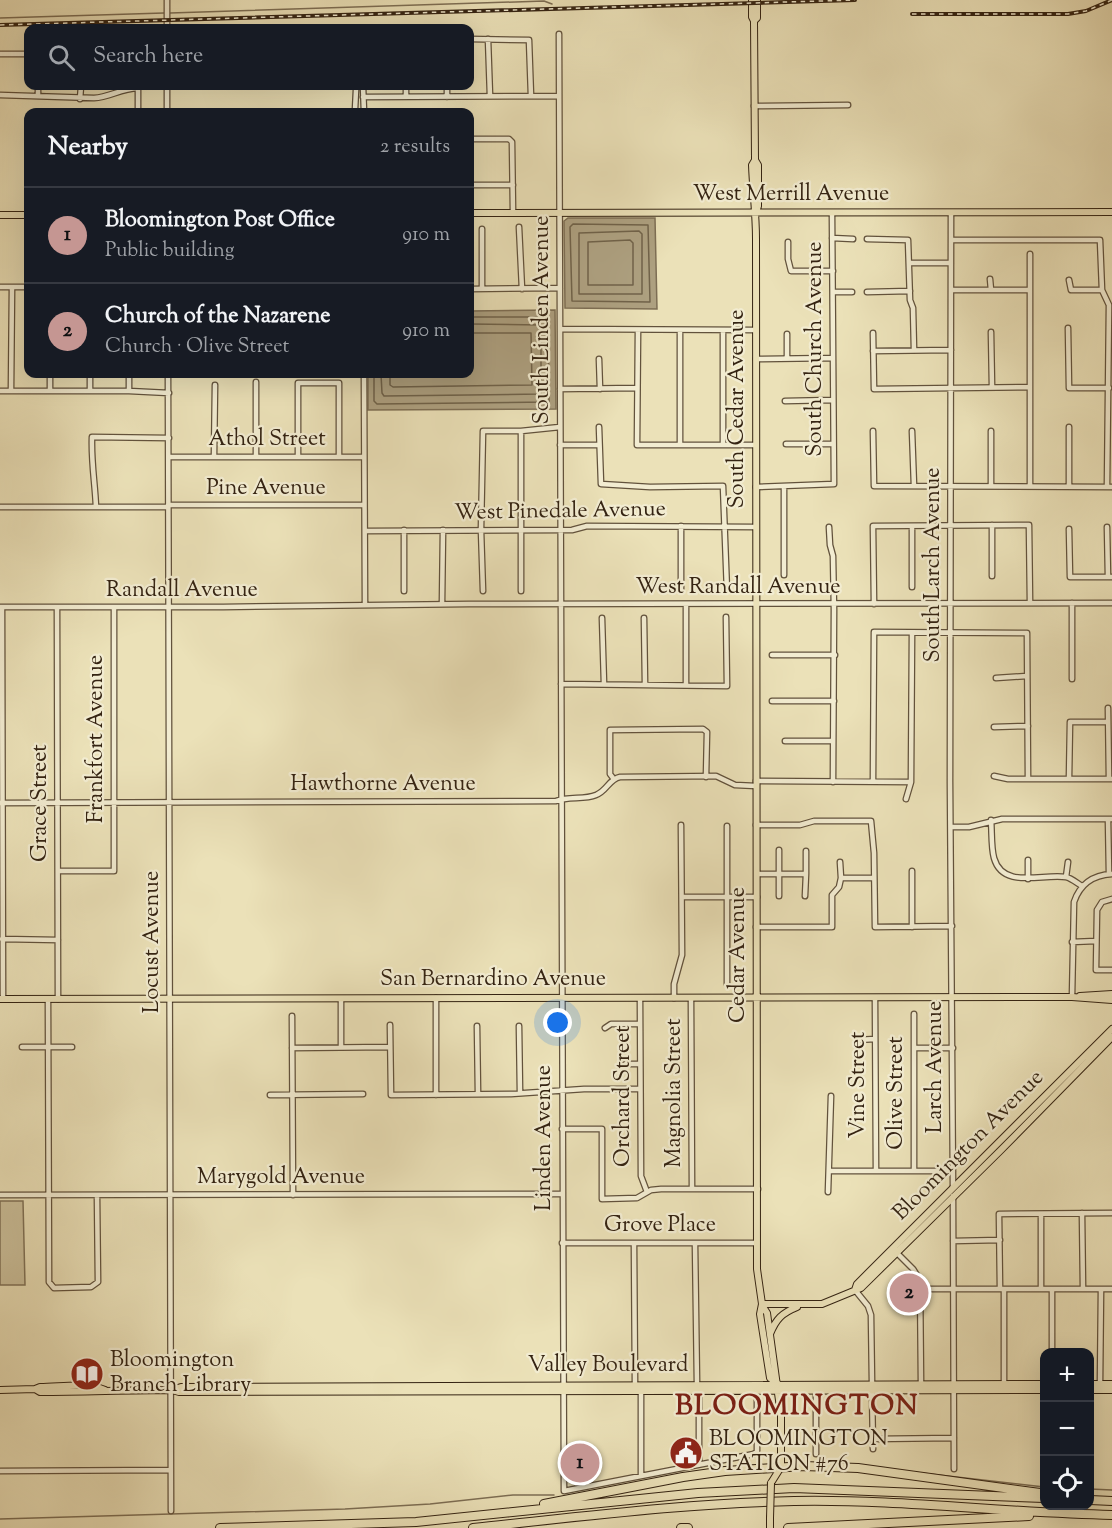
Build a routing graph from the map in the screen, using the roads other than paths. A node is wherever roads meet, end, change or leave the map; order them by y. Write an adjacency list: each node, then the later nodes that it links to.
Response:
1 (167, 0): 5 (street)
2 (752, 0): 4 (main road, South Cedar Avenue)
3 (757, 0): 4 (main road, South Cedar Avenue)
4 (754, 21): 30 (main road, South Cedar Avenue)
5 (167, 24)
6 (559, 34): 24 (street, South Linden Avenue)
7 (474, 39): 8 (street)
8 (488, 39): 22 (street); 23 (street)
9 (0, 54): 10 (street)
10 (24, 54)
11 (38, 90): 21 (street)
12 (81, 90): 28 (street)
13 (121, 90): 28 (street)
14 (138, 90): 31 (street)
15 (167, 90): 32 (street)
16 (356, 90): 33 (street)
17 (363, 90): 27 (street)
18 (406, 90): 25 (street)
19 (447, 90): 26 (street)
20 (0, 95): 21 (street)
21 (38, 95): 28 (street)
22 (490, 96): 23 (street); 26 (street)
23 (531, 96): 24 (street)
24 (559, 96): 41 (street, South Linden Avenue)
25 (406, 97): 26 (street); 27 (street)
26 (447, 97)
27 (363, 98): 34 (street)
28 (80, 99)
29 (848, 105): 30 (street)
30 (754, 106): 42 (main road, South Cedar Avenue)
31 (138, 108)
32 (167, 108)
33 (355, 108)
34 (364, 108)
35 (474, 138): 37 (street)
36 (474, 185): 37 (street)
37 (513, 185): 40 (street)
38 (1112, 212): 44 (main road, West Merrill Avenue)
39 (474, 213): 40 (main road, West Merrill Avenue)
40 (513, 213): 41 (main road, West Merrill Avenue)
41 (559, 213): 42 (main road, West Merrill Avenue); 63 (street, South Linden Avenue)
42 (756, 213): 43 (main road, West Merrill Avenue); 79 (main road, South Cedar Avenue)
43 (832, 213): 44 (main road, West Merrill Avenue); 49 (street, South Church Avenue)
44 (951, 213): 52 (street, South Larch Avenue)
45 (0, 215): 46 (main road)
46 (24, 215)
47 (519, 227): 66 (street)
48 (482, 229): 65 (street)
49 (832, 238): 50 (street); 57 (street, South Church Avenue)
50 (853, 239)
51 (867, 239): 55 (street)
52 (951, 240): 56 (street, South Larch Avenue); 70 (street)
53 (788, 242): 57 (street)
54 (1030, 254): 69 (street)
55 (909, 263): 56 (street); 71 (street)
56 (951, 263): 67 (street, South Larch Avenue)
57 (833, 271): 72 (street, South Church Avenue)
58 (990, 279): 68 (street)
59 (1069, 280): 70 (street)
60 (0, 287): 61 (street)
61 (12, 287): 62 (street); 107 (street)
62 (24, 287)
63 (560, 288): 66 (street); 76 (street, South Linden Avenue)
64 (474, 289): 65 (street)
65 (482, 289): 66 (street)
66 (522, 289)
67 (951, 290): 68 (street); 85 (street, South Larch Avenue)
68 (991, 290): 69 (street)
69 (1030, 290): 100 (street)
70 (1102, 290): 87 (street)
71 (910, 291): 74 (street); 84 (street)
72 (833, 292): 73 (street); 90 (street, South Church Avenue)
73 (852, 292)
74 (867, 292)
75 (1068, 328): 105 (street)
76 (560, 329): 77 (street); 101 (street, South Linden Avenue)
77 (638, 330): 80 (street); 103 (street)
78 (723, 330): 79 (street); 80 (street); 127 (street)
79 (756, 330): 88 (main road, South Cedar Avenue)
80 (680, 331): 126 (street)
81 (991, 332): 99 (street)
82 (787, 333): 89 (street)
83 (873, 333): 86 (street)
84 (914, 350): 85 (street); 86 (street)
85 (951, 350): 104 (street, South Larch Avenue)
86 (873, 351): 104 (street)
87 (1110, 354): 105 (street)
88 (756, 358): 89 (street); 128 (main road, South Cedar Avenue)
89 (788, 358): 90 (street)
90 (833, 358): 112 (street, South Church Avenue)
91 (599, 359): 102 (street)
92 (50, 378): 108 (street)
93 (90, 378): 109 (street)
94 (129, 378): 110 (street)
95 (168, 378): 111 (street, Locust Avenue)
96 (364, 378): 133 (street)
97 (256, 382): 132 (street)
98 (215, 385): 134 (street)
99 (992, 387): 100 (street); 104 (street)
100 (1030, 387): 138 (street)
101 (561, 388): 102 (street); 114 (street, South Linden Avenue)
102 (600, 388): 103 (street)
103 (637, 388): 126 (street)
104 (951, 388): 136 (street, South Larch Avenue)
105 (1109, 388): 142 (street)
106 (0, 391): 107 (street)
107 (12, 391): 108 (street)
108 (50, 391): 109 (street)
109 (90, 391): 110 (street)
110 (129, 391): 111 (street)
111 (168, 393): 121 (street, Locust Avenue)
112 (833, 400): 113 (street); 123 (street, South Church Avenue)
113 (785, 401)
114 (560, 427): 117 (street); 124 (street, South Linden Avenue)
115 (599, 427): 125 (street)
116 (1069, 427): 141 (street)
117 (522, 431): 158 (street); 159 (street)
118 (873, 431): 135 (street)
119 (912, 431): 135 (street)
120 (991, 431): 137 (street)
121 (169, 438): 131 (street, Locust Avenue); 146 (street)
122 (786, 444): 123 (street)
123 (833, 444): 140 (street, South Church Avenue)
124 (560, 445): 125 (street); 160 (street, South Linden Avenue)
125 (599, 445): 150 (street)
126 (680, 445): 127 (street)
127 (723, 445): 128 (street)
128 (756, 445): 139 (main road, South Cedar Avenue)
129 (298, 456): 130 (street, Athol Street); 130 (street); 132 (street, Athol Street)
130 (339, 456): 133 (street, Athol Street)
131 (169, 457): 134 (street, Athol Street); 143 (street, Locust Avenue)
132 (256, 457): 134 (street, Athol Street)
133 (364, 457): 144 (street)
134 (214, 458)
135 (914, 486): 136 (street)
136 (951, 486): 137 (street); 147 (street, South Larch Avenue)
137 (991, 486): 138 (street)
138 (1030, 486): 141 (street)
139 (756, 487): 140 (street); 151 (main road, South Cedar Avenue)
140 (784, 487): 162 (street)
141 (1069, 487): 142 (street)
142 (1110, 487)
143 (168, 506): 144 (street, Pine Avenue); 146 (street, Pine Avenue); 184 (street, Locust Avenue)
144 (364, 506): 161 (street)
145 (0, 507): 146 (street, Pine Avenue)
146 (96, 507)
147 (951, 525): 148 (street); 152 (street); 171 (street, South Larch Avenue)
148 (992, 525): 163 (street); 172 (street)
149 (681, 526): 150 (street, West Pinedale Avenue); 160 (street, West Pinedale Avenue); 166 (street)
150 (723, 526): 151 (street, West Pinedale Avenue); 170 (street)
151 (756, 526): 176 (main road, South Cedar Avenue)
152 (912, 526): 165 (street); 178 (street)
153 (829, 527): 177 (street)
154 (1107, 527): 164 (street)
155 (1070, 529): 164 (street)
156 (404, 530): 157 (street, West Pinedale Avenue); 161 (street, West Pinedale Avenue); 167 (street)
157 (442, 530): 158 (street, West Pinedale Avenue); 175 (street)
158 (482, 530): 159 (street, West Pinedale Avenue); 168 (street)
159 (521, 530): 160 (street, West Pinedale Avenue); 169 (street)
160 (561, 530): 180 (street, South Linden Avenue)
161 (366, 531): 179 (street)
162 (784, 575)
163 (992, 576)
164 (1110, 577)
165 (912, 587)
166 (681, 590)
167 (404, 591)
168 (483, 591)
169 (521, 591)
170 (726, 591)
171 (951, 603): 172 (street, West Randall Avenue); 178 (street, West Randall Avenue); 189 (street, South Larch Avenue)
172 (1030, 603): 173 (street, West Randall Avenue)
173 (1072, 603): 174 (street, West Randall Avenue); 195 (street)
174 (1112, 603)
175 (442, 604): 179 (street, West Randall Avenue); 180 (street, West Randall Avenue)
176 (756, 604): 177 (street, West Randall Avenue); 181 (street, West Randall Avenue); 217 (main road, Cedar Avenue)
177 (833, 604): 178 (street, West Randall Avenue); 191 (street)
178 (874, 604)
179 (365, 605): 184 (street, Randall Avenue)
180 (560, 605): 181 (street, West Randall Avenue); 196 (street, Linden Avenue)
181 (686, 605): 199 (street)
182 (1, 607): 183 (street, Randall Avenue); 220 (street)
183 (57, 607): 185 (street, Randall Avenue); 221 (street, Grace Street)
184 (169, 607): 185 (street, Randall Avenue); 223 (street, Locust Avenue)
185 (114, 608): 222 (street, Frankfort Avenue)
186 (726, 617): 199 (street)
187 (602, 618): 197 (street)
188 (644, 618): 198 (street)
189 (951, 632): 190 (street); 193 (street); 229 (street, South Larch Avenue)
190 (912, 633): 214 (street); 215 (street)
191 (835, 655): 192 (street); 201 (street)
192 (772, 656)
193 (1028, 676): 194 (street); 204 (street)
194 (996, 678)
195 (1072, 679)
196 (561, 684): 197 (street); 218 (street, Linden Avenue)
197 (604, 684): 198 (street)
198 (645, 684): 199 (street)
199 (686, 685)
200 (772, 701): 201 (street)
201 (834, 701): 207 (street)
202 (1108, 708): 203 (street)
203 (1108, 723): 212 (street); 213 (street)
204 (1028, 726): 205 (street); 211 (street)
205 (994, 727)
206 (785, 741): 207 (street)
207 (833, 741): 216 (street)
208 (994, 776): 211 (street)
209 (706, 777): 210 (street); 210 (street); 217 (street)
210 (613, 778): 218 (street, Hawthorne Avenue)
211 (1028, 779): 212 (street)
212 (1069, 779): 213 (street)
213 (1111, 779)
214 (873, 781): 215 (street); 216 (street)
215 (911, 782): 219 (street)
216 (833, 783): 217 (street)
217 (756, 784): 227 (main road, Cedar Avenue)
218 (561, 799): 223 (street, Hawthorne Avenue); 266 (street, Linden Avenue)
219 (906, 799)
220 (1, 803): 221 (street, Hawthorne Avenue); 256 (street)
221 (57, 803): 222 (street, Hawthorne Avenue); 235 (street, Grace Street)
222 (114, 803): 223 (street, Hawthorne Avenue); 235 (street, Frankfort Avenue)
223 (170, 803): 275 (street, Locust Avenue)
224 (1110, 819): 225 (street); 240 (street)
225 (991, 820): 229 (street); 244 (street)
226 (681, 825): 248 (street, Magnolia Street)
227 (756, 825): 237 (main road, Cedar Avenue); 243 (street)
228 (727, 826): 249 (street)
229 (952, 827): 252 (street, South Larch Avenue)
230 (779, 850): 238 (street)
231 (806, 851): 239 (street)
232 (1028, 860): 244 (street)
233 (840, 862): 242 (street)
234 (1068, 862): 241 (street)
235 (58, 871): 257 (street, Grace Street)
236 (912, 871): 255 (street)
237 (757, 874): 238 (street); 250 (main road, Cedar Avenue)
238 (779, 874): 239 (street); 246 (street)
239 (806, 874): 247 (street)
240 (1110, 874): 245 (street)
241 (1066, 877): 244 (street); 245 (street)
242 (841, 878): 243 (street); 254 (street)
243 (874, 878): 255 (street)
244 (1028, 879)
245 (1082, 886): 258 (street)
246 (779, 896)
247 (806, 896)
248 (682, 897): 249 (street); 268 (street, Magnolia Street)
249 (726, 897): 250 (street); 261 (street)
250 (757, 897): 254 (main road, Cedar Avenue)
251 (1112, 899): 259 (street)
252 (952, 916): 253 (street, Larch Avenue)
253 (952, 926): 255 (street); 271 (street, Larch Avenue)
254 (756, 927): 263 (main road, Cedar Avenue)
255 (912, 927)
256 (2, 939): 257 (street); 272 (street)
257 (58, 940): 274 (street, Grace Street)
258 (1072, 942): 259 (street); 264 (street)
259 (1096, 942): 260 (street)
260 (1112, 970)
261 (727, 984)
262 (1112, 994): 264 (main road)
263 (757, 997): 269 (main road, San Bernardino Avenue); 270 (main road, San Bernardino Avenue); 318 (main road, Cedar Avenue)
264 (1072, 997): 271 (main road, San Bernardino Avenue); 277 (main road)
265 (436, 998): 266 (main road, San Bernardino Avenue); 276 (main road, San Bernardino Avenue); 308 (street)
266 (561, 998): 267 (main road, San Bernardino Avenue); 302 (street, Linden Avenue)
267 (640, 998): 268 (main road, San Bernardino Avenue); 280 (street, Orchard Street)
268 (674, 998): 269 (main road, San Bernardino Avenue)
269 (692, 998): 317 (street, Magnolia Street)
270 (875, 998): 271 (main road, San Bernardino Avenue); 288 (street, Vine Street)
271 (952, 998): 296 (street, Larch Avenue)
272 (1, 999): 273 (main road, San Bernardino Avenue)
273 (48, 999): 274 (main road, San Bernardino Avenue); 290 (street)
274 (58, 999): 275 (main road, San Bernardino Avenue)
275 (170, 999): 276 (main road, San Bernardino Avenue); 325 (street, Locust Avenue)
276 (341, 999): 293 (street)
277 (1112, 999)
278 (914, 1014): 295 (street, Olive Street)
279 (292, 1016): 292 (street)
280 (640, 1024): 284 (street); 297 (street, Orchard Street)
281 (390, 1025): 294 (street)
282 (477, 1026): 305 (street)
283 (519, 1026): 303 (street)
284 (605, 1028)
285 (1112, 1029): 298 (main road, Bloomington Avenue)
286 (1112, 1037): 300 (main road, Bloomington Avenue)
287 (857, 1040): 288 (street)
288 (875, 1040): 313 (street, Vine Street)
289 (22, 1047): 290 (street)
290 (48, 1047): 291 (street); 323 (street)
291 (72, 1047)
292 (292, 1047): 293 (street); 307 (street)
293 (341, 1047): 294 (street)
294 (390, 1047): 308 (street)
295 (914, 1048): 296 (street); 314 (street, Olive Street)
296 (952, 1048): 315 (street, Larch Avenue)
297 (640, 1064): 299 (street); 301 (street, Orchard Street)
298 (1075, 1065): 300 (main road); 310 (main road, Bloomington Avenue)
299 (620, 1067)
300 (1063, 1086): 310 (main road, Bloomington Avenue)
301 (640, 1089): 302 (street); 319 (street, Orchard Street)
302 (561, 1091): 303 (street); 311 (street, Linden Avenue)
303 (520, 1093): 305 (street)
304 (363, 1094): 307 (street)
305 (478, 1094): 308 (street)
306 (270, 1095): 307 (street)
307 (292, 1095): 326 (street)
308 (436, 1095)
309 (831, 1096): 312 (street)
310 (1022, 1124): 316 (main road, Bloomington Avenue); 327 (main road, Bloomington Avenue)
311 (562, 1129): 319 (street); 321 (street, Linden Avenue)
312 (828, 1171): 313 (street); 320 (street)
313 (876, 1171): 314 (street)
314 (914, 1171): 315 (street)
315 (953, 1171): 316 (street, Larch Avenue)
316 (953, 1188): 327 (street, Larch Avenue); 337 (main road, Bloomington Avenue)
317 (692, 1189): 318 (street); 319 (street)
318 (758, 1189): 333 (main road, Cedar Avenue)
319 (647, 1192)
320 (828, 1192)
321 (562, 1194): 326 (street, Marygold Avenue); 334 (street, Linden Avenue)
322 (0, 1195): 323 (street, Marygold Avenue)
323 (48, 1195): 324 (street, Marygold Avenue); 324 (street)
324 (98, 1195): 325 (street, Marygold Avenue)
325 (171, 1195): 326 (street, Marygold Avenue); 364 (street, Locust Avenue)
326 (293, 1195)
327 (953, 1197): 332 (street, Larch Avenue); 337 (main road, Bloomington Avenue)
328 (1082, 1213): 329 (street); 330 (street); 343 (street)
329 (1112, 1213)
330 (1041, 1214): 331 (street); 341 (street)
331 (1000, 1240): 332 (street); 340 (street)
332 (953, 1241): 339 (street, Larch Avenue)
333 (757, 1242): 336 (street, Grove Place); 347 (main road, Cedar Avenue)
334 (562, 1243): 335 (street, Grove Place); 362 (street, Linden Avenue)
335 (634, 1243): 336 (street, Grove Place); 351 (street)
336 (695, 1243): 358 (street)
337 (895, 1251): 338 (street); 346 (main road, Bloomington Avenue)
338 (921, 1289): 339 (street); 352 (street)
339 (954, 1289): 340 (street); 361 (street, Larch Avenue)
340 (1002, 1289): 341 (street); 353 (street)
341 (1041, 1289): 342 (street)
342 (1052, 1289): 343 (street); 350 (street)
343 (1083, 1289): 344 (street)
344 (1101, 1289): 345 (street); 356 (street)
345 (1112, 1289)
346 (855, 1290): 348 (main road, Bloomington Avenue); 360 (street)
347 (762, 1304): 348 (main road, Bloomington Avenue); 349 (main road, Cedar Avenue); 359 (main road, Cedar Avenue)
348 (801, 1305): 349 (main road)
349 (770, 1335): 359 (main road, Cedar Avenue)
350 (1052, 1348)
351 (635, 1384): 358 (main road, Valley Boulevard); 362 (main road, Valley Boulevard)
352 (921, 1384): 360 (main road, Valley Boulevard); 361 (main road, Valley Boulevard)
353 (1004, 1384): 354 (main road, Valley Boulevard); 361 (main road, Valley Boulevard)
354 (1040, 1384)
355 (1094, 1384): 356 (main road)
356 (1100, 1384): 357 (main road)
357 (1112, 1384)
358 (698, 1387): 359 (main road, Valley Boulevard); 369 (main road, Valley Boulevard); 375 (street)
359 (778, 1387): 360 (main road, Valley Boulevard); 365 (main road, Valley Boulevard); 376 (main road, Cedar Avenue)
360 (872, 1387): 361 (main road, Valley Boulevard); 365 (main road, Valley Boulevard); 372 (street)
361 (954, 1387): 366 (main road, Valley Boulevard); 371 (street, Larch Avenue)
362 (563, 1388): 364 (main road, Valley Boulevard); 369 (main road, Valley Boulevard); 380 (street, Linden Avenue)
363 (0, 1390): 364 (main road, Valley Boulevard)
364 (172, 1390): 378 (street, Locust Avenue)
365 (816, 1390): 374 (street)
366 (1040, 1390)
367 (1094, 1390): 368 (main road)
368 (1112, 1390)
369 (641, 1391): 380 (street)
370 (757, 1399): 375 (street)
371 (954, 1438): 372 (street); 377 (street, Larch Avenue)
372 (873, 1439): 373 (street)
373 (873, 1449)
374 (816, 1454)
375 (699, 1464): 380 (street)
376 (781, 1467): 381 (highway); 386 (highway); 393 (main road, bridge)
377 (954, 1469)
378 (170, 1470): 379 (street); 385 (street, Locust Avenue)
379 (0, 1471)
380 (641, 1476)
381 (1040, 1495)
382 (1040, 1496): 386 (highway)
383 (1094, 1498): 384 (highway)
384 (1111, 1501)
385 (171, 1510)
386 (521, 1510): 389 (highway)
387 (1070, 1514): 388 (highway); 390 (highway); 394 (highway)
388 (1112, 1515)
389 (220, 1528)
390 (473, 1528)
391 (681, 1528): 392 (highway)
392 (688, 1528)
393 (770, 1528)
394 (788, 1528)

